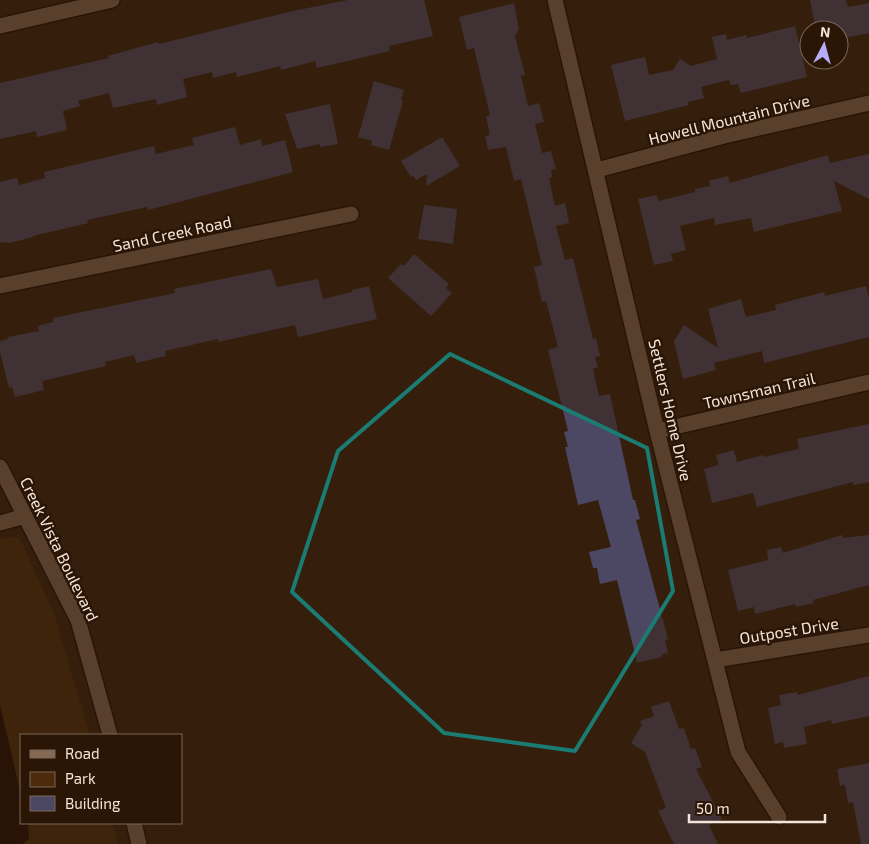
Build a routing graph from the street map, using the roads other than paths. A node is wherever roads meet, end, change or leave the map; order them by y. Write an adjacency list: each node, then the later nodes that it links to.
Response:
1 (112, 0): 3 (street)
2 (555, 0): 5 (street, Settlers Home Drive)
3 (0, 26)
4 (869, 104): 5 (street, Howell Mountain Drive)
5 (597, 170): 9 (street, Settlers Home Drive)
6 (351, 214): 7 (street, Sand Creek Road)
7 (0, 286)
8 (869, 382): 9 (street, Townsman Trail)
9 (657, 431): 14 (street, Settlers Home Drive)
10 (0, 467): 11 (street, Creek Vista Boulevard)
11 (25, 516): 12 (street); 15 (street, Creek Vista Boulevard)
12 (0, 523)
13 (869, 635): 14 (street, Outpost Drive)
14 (715, 660): 16 (street, Settlers Home Drive)
15 (110, 734)
16 (779, 817)
17 (134, 824): 18 (street)
18 (140, 844)

